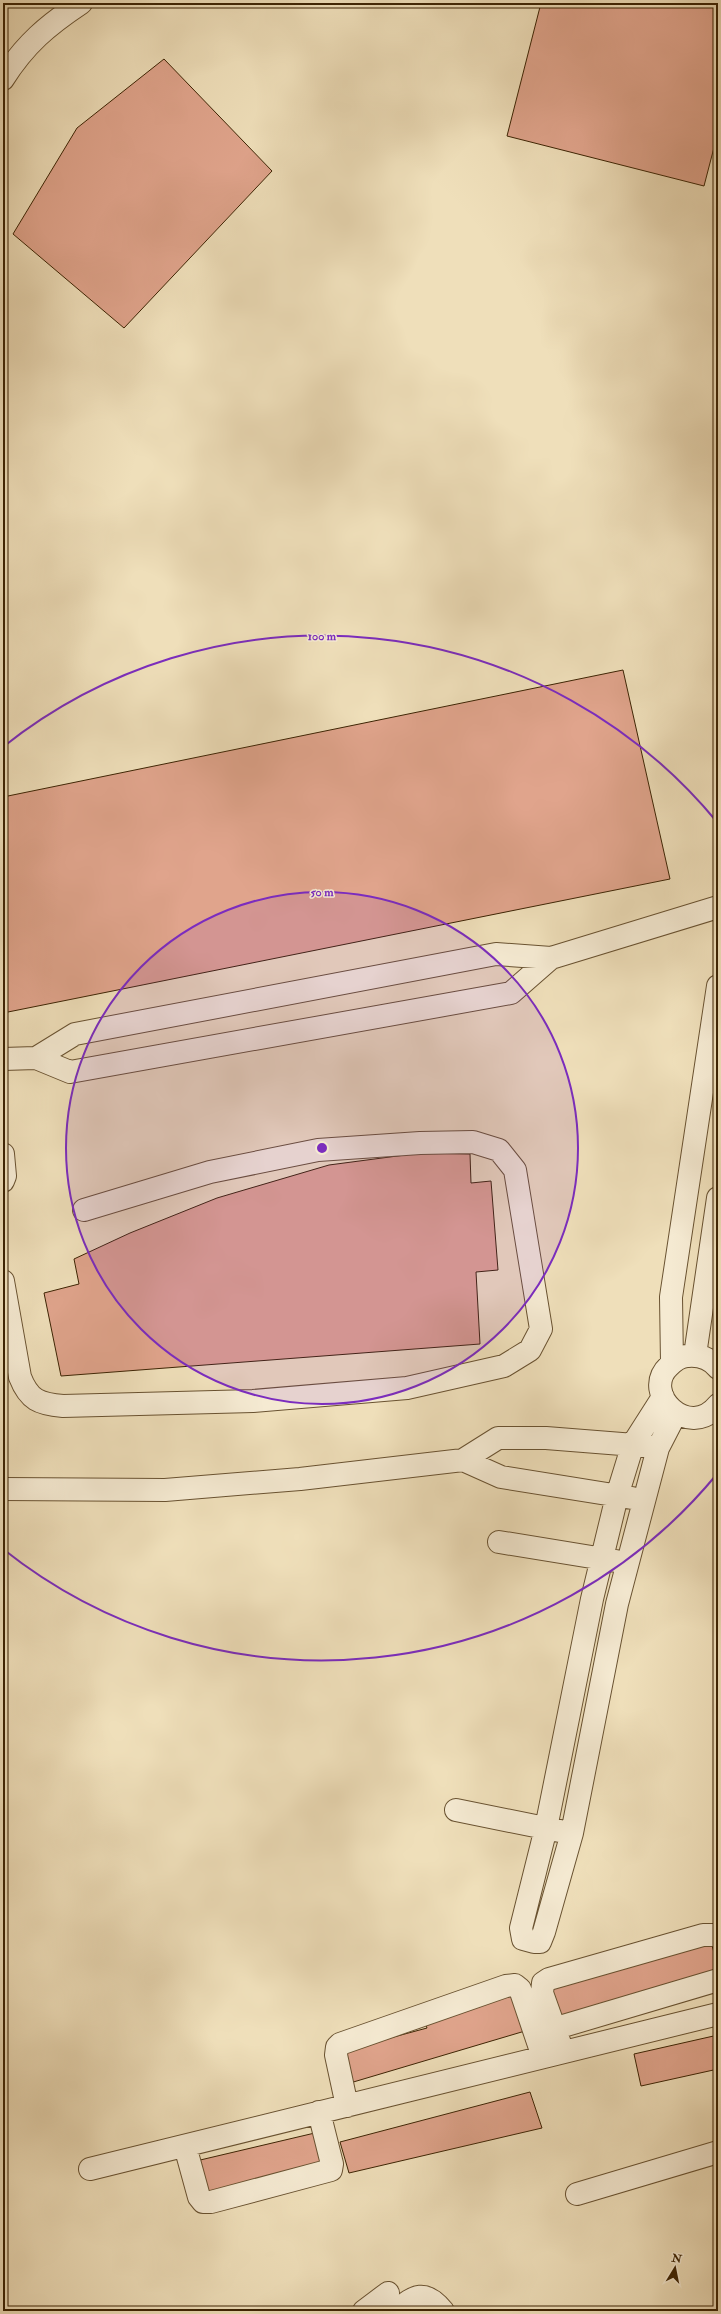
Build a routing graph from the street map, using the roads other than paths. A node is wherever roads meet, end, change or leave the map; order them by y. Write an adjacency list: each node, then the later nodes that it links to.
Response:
1 (81, 3): 2 (street)
2 (3, 79)
3 (718, 907): 4 (street)
4 (551, 958): 6 (street); 6 (street)
5 (718, 986): 14 (street)
6 (36, 1058): 7 (street)
7 (3, 1059)
8 (3, 1154): 9 (street)
9 (3, 1180)
10 (718, 1198): 13 (street)
11 (84, 1210): 12 (street)
12 (3, 1281)
13 (695, 1355): 14 (street); 15 (street)
14 (672, 1363): 16 (street)
15 (718, 1368)
16 (669, 1405): 17 (street); 18 (street); 19 (street)
17 (718, 1405)
18 (633, 1444): 19 (street); 20 (street); 22 (street)
19 (658, 1448): 23 (street)
20 (463, 1460): 21 (street); 22 (street)
21 (3, 1490)
22 (617, 1496): 23 (street); 25 (street)
23 (644, 1500): 26 (street)
24 (499, 1542): 25 (street)
25 (602, 1558): 26 (street); 27 (street)
26 (628, 1562): 28 (street)
27 (576, 1679): 28 (street); 30 (street)
28 (600, 1684): 31 (street)
29 (457, 1803): 30 (street)
30 (547, 1821): 31 (street); 31 (street)
31 (573, 1826)
32 (718, 1934): 35 (street)
33 (718, 1980): 35 (street)
34 (718, 2014): 36 (street)
35 (553, 2029): 36 (street)
36 (553, 2054): 37 (street); 37 (street)
37 (347, 2106): 38 (street)
38 (319, 2112): 39 (street); 39 (street)
39 (185, 2146): 41 (street)
40 (718, 2152): 42 (street)
41 (90, 2169)
42 (577, 2194)
43 (392, 2302): 44 (street); 45 (street)
44 (364, 2311)
45 (443, 2311)

